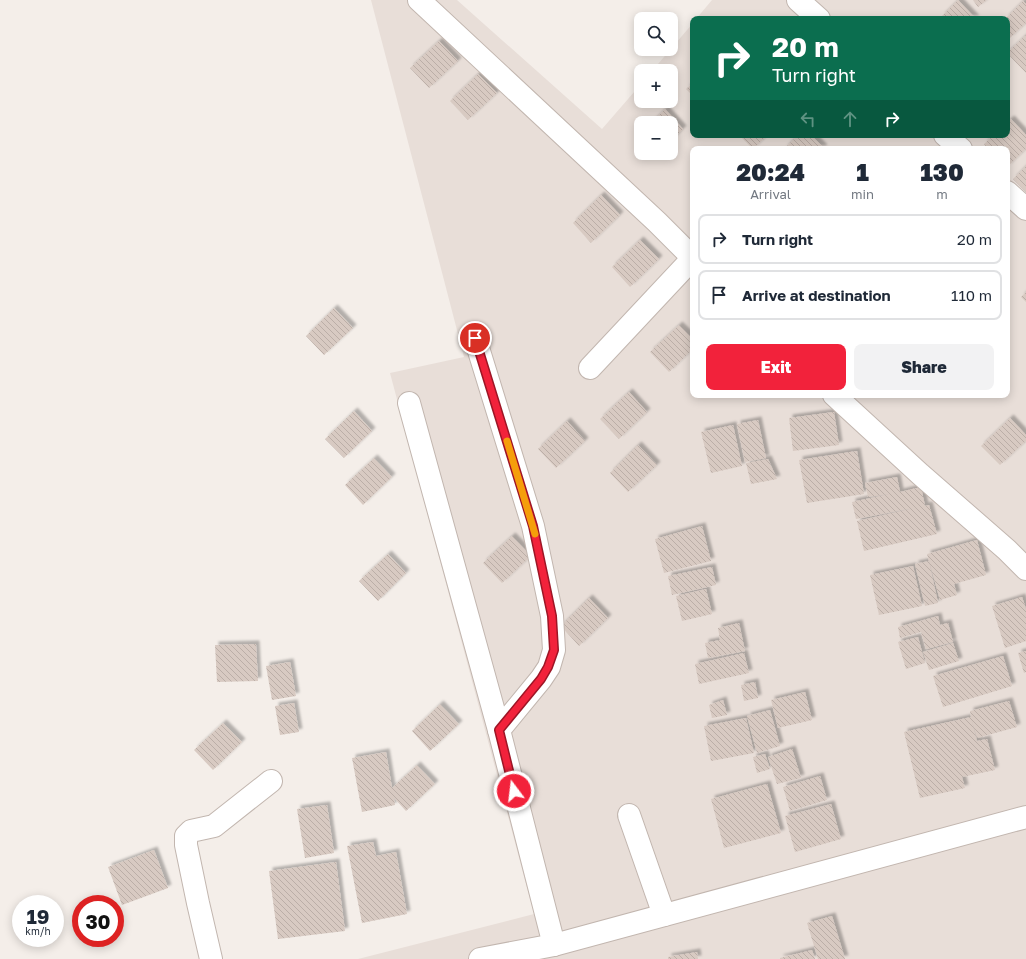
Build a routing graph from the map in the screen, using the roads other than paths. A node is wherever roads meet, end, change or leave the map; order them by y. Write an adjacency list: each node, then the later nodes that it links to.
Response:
1 (419, 0): 8 (street)
2 (798, 0): 3 (street)
3 (816, 16)
4 (948, 138): 5 (street)
5 (958, 146)
6 (1010, 195): 7 (street)
7 (1026, 209)
8 (690, 255)
9 (690, 261): 11 (street)
10 (475, 338): 15 (street)
11 (590, 368)
12 (837, 398): 14 (street)
13 (409, 403): 15 (street)
14 (1026, 568)
15 (499, 730): 20 (street)
16 (271, 781): 21 (street)
17 (629, 815): 19 (street)
18 (1026, 817): 19 (street)
19 (664, 915): 20 (street)
20 (554, 945): 22 (street)
21 (212, 959)
22 (480, 959)

